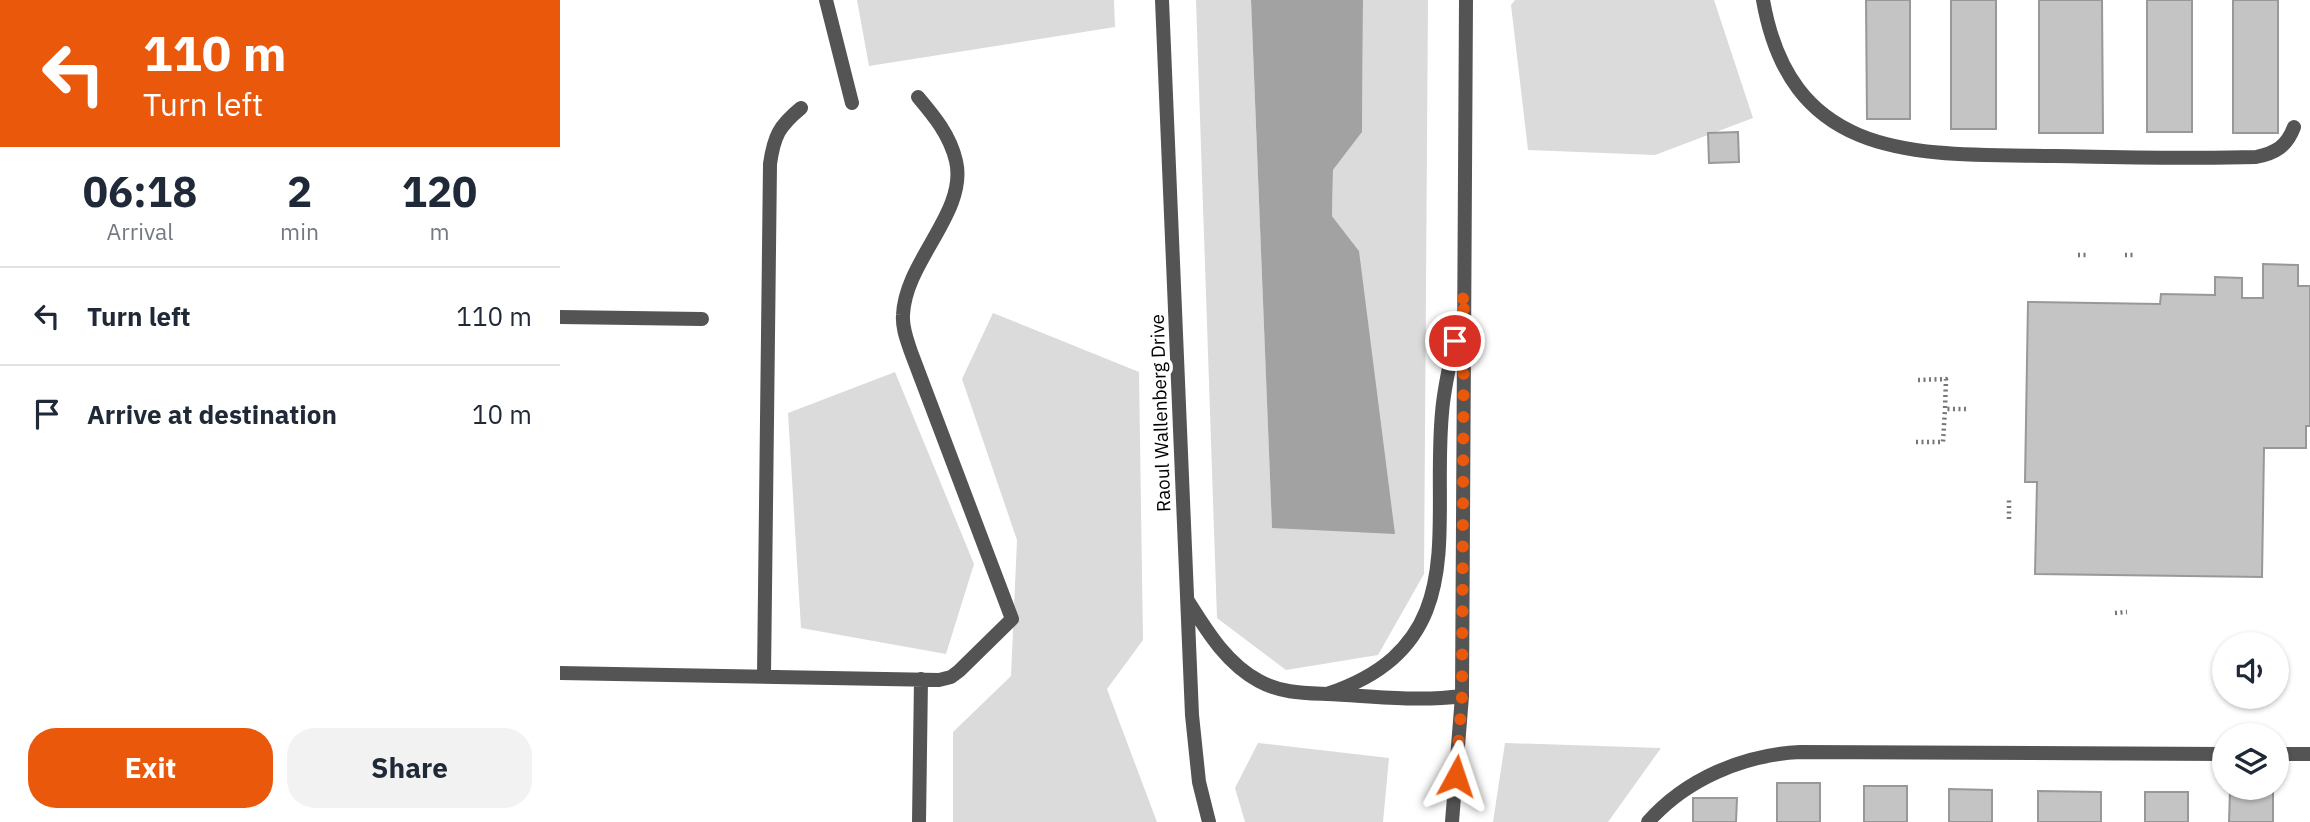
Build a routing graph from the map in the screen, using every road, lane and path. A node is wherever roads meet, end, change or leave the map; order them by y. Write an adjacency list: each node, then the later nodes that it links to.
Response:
1 (826, 0): 6 (street)
2 (1162, 0): 22 (street, Raoul Wallenberg Drive)
3 (1465, 0): 13 (street)
4 (1763, 0): 8 (street)
5 (918, 96): 27 (street)
6 (852, 103)
7 (801, 108): 26 (street)
8 (2294, 127)
9 (2078, 254): 10 (path)
10 (2088, 254)
11 (2124, 255): 12 (path)
12 (2135, 255)
13 (1464, 293): 28 (street); 29 (street)
14 (560, 317): 15 (street)
15 (702, 319)
16 (1918, 380): 17 (path)
17 (1945, 409): 18 (path); 19 (path)
18 (1969, 409)
19 (1916, 442)
20 (2009, 497): 21 (path)
21 (2009, 519)
22 (1187, 601): 28 (street); 34 (street, Raoul Wallenberg Drive)
23 (2127, 612): 24 (path)
24 (2115, 613)
25 (560, 673): 26 (street)
26 (764, 676): 27 (street)
27 (921, 678): 33 (street)
28 (1327, 694): 29 (street)
29 (1462, 696): 35 (street)
30 (2212, 754): 36 (street)
31 (2289, 754): 32 (street)
32 (2310, 754)
33 (919, 822)
34 (1209, 822)
35 (1452, 822)
36 (1648, 822)

